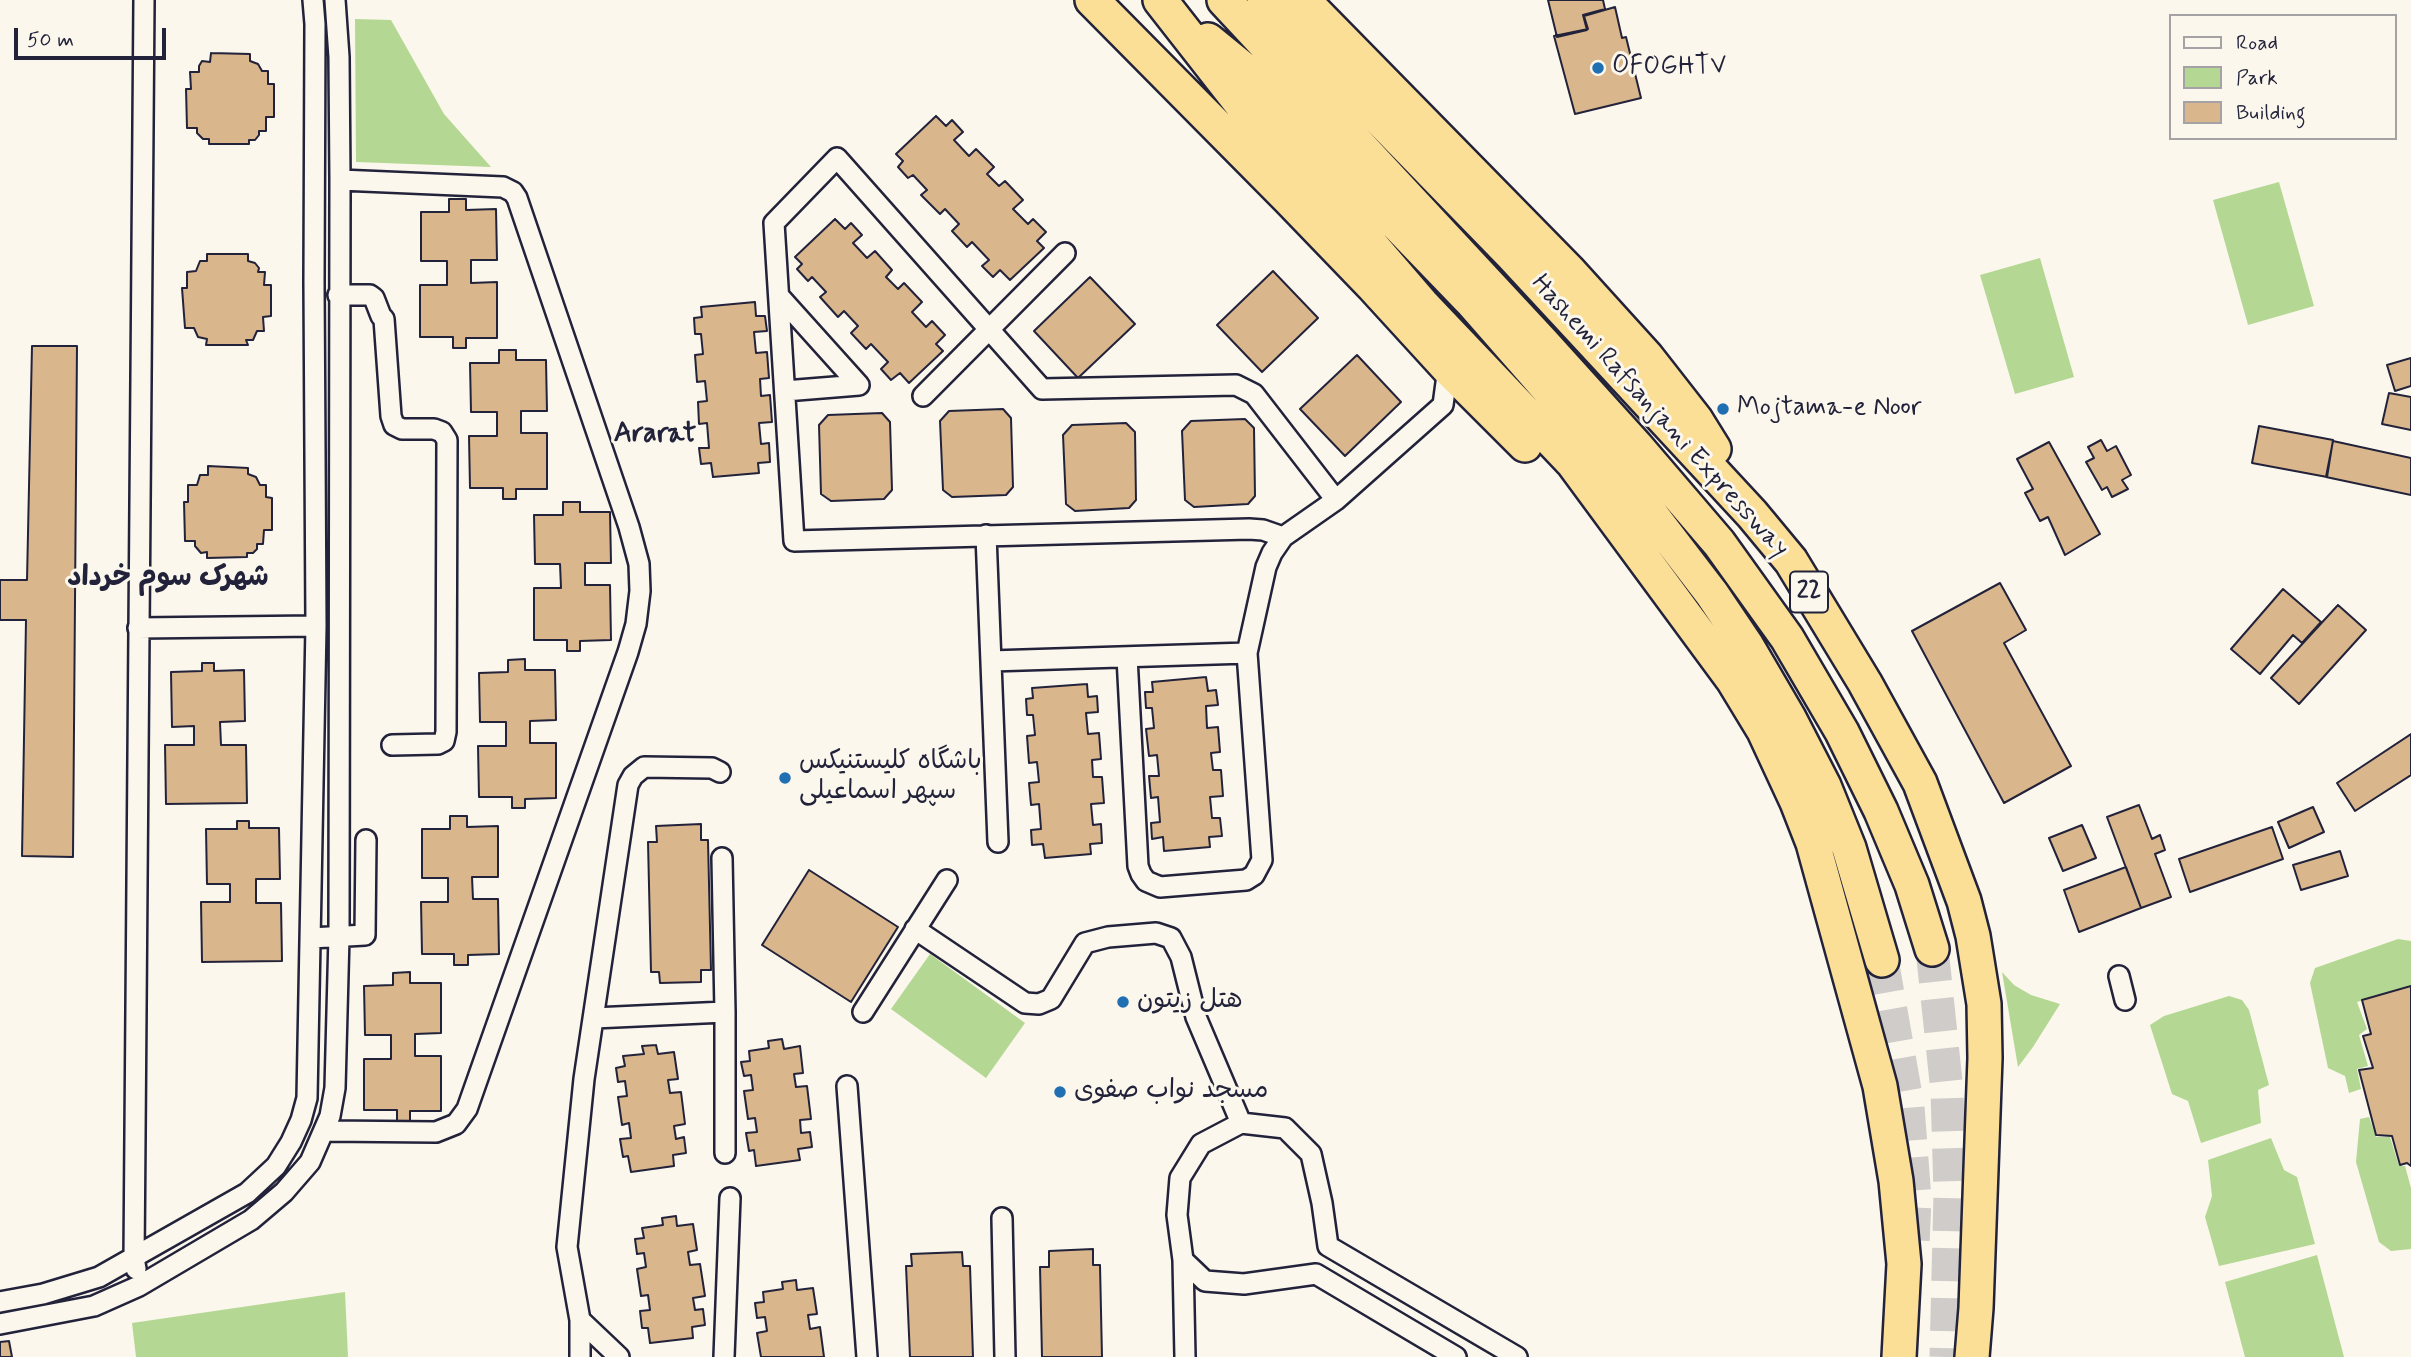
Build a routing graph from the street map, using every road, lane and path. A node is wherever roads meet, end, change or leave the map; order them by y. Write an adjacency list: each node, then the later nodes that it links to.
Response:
1 (144, 0): 28 (street)
2 (313, 0): 13 (street)
3 (335, 0): 11 (street)
4 (1092, 0): 10 (highway)
5 (1115, 0): 10 (highway)
6 (1160, 0): 26 (highway); 42 (highway)
7 (1224, 0): 41 (highway, Hashemi Rafsanjani Expressway / 22)
8 (1265, 0): 23 (highway, Hashemi Rafsanjani Expressway / 22)
9 (1303, 0): 23 (highway)
10 (1217, 126): 17 (highway)
11 (340, 180): 14 (street); 50 (street)
12 (1065, 253): 16 (street)
13 (314, 282): 14 (street); 27 (street)
14 (338, 288): 32 (street); 39 (street)
15 (779, 296): 16 (street); 18 (street); 18 (street)
16 (989, 329): 19 (street); 22 (street)
17 (1448, 368): 20 (street); 21 (highway)
18 (785, 391): 24 (street)
19 (923, 396)
20 (1443, 405): 21 (street); 22 (street)
21 (1501, 421): 26 (highway)
22 (1336, 500): 25 (street)
23 (1752, 514): 69 (highway, Hashemi Rafsanjani Expressway / 22)
24 (986, 535): 25 (street); 31 (street)
25 (1283, 537): 29 (street)
26 (1651, 567): 68 (highway)
27 (316, 626): 28 (street); 40 (street)
28 (138, 628): 54 (street)
29 (1247, 653): 30 (street); 30 (street)
30 (1127, 657): 31 (street)
31 (991, 662): 35 (street)
32 (392, 745)
33 (720, 772): 47 (street)
34 (366, 840): 39 (street)
35 (998, 842)
36 (722, 858): 45 (street)
37 (947, 880): 38 (street)
38 (915, 929): 46 (street); 49 (street)
39 (339, 936): 40 (street); 50 (street)
40 (311, 938): 54 (street)
41 (1932, 949)
42 (1882, 960)
43 (2119, 976): 44 (street)
44 (2125, 1000)
45 (725, 1012): 47 (street); 51 (street)
46 (863, 1012)
47 (594, 1018): 58 (street)
48 (846, 1086): 63 (street)
49 (1241, 1123): 55 (street); 67 (street)
50 (326, 1131): 56 (street)
51 (725, 1153)
52 (730, 1198): 62 (street)
53 (1002, 1218): 64 (street)
54 (134, 1258): 56 (street); 57 (street)
55 (1183, 1260): 65 (street); 66 (street)
56 (139, 1286): 59 (street)
57 (0, 1302)
58 (580, 1320): 60 (street); 61 (street)
59 (0, 1324)
60 (580, 1357)
61 (619, 1357)
62 (724, 1357)
63 (867, 1357)
64 (1005, 1357)
65 (1185, 1357)
66 (1456, 1357)
67 (1517, 1357)
68 (1899, 1357)
69 (1972, 1357)

